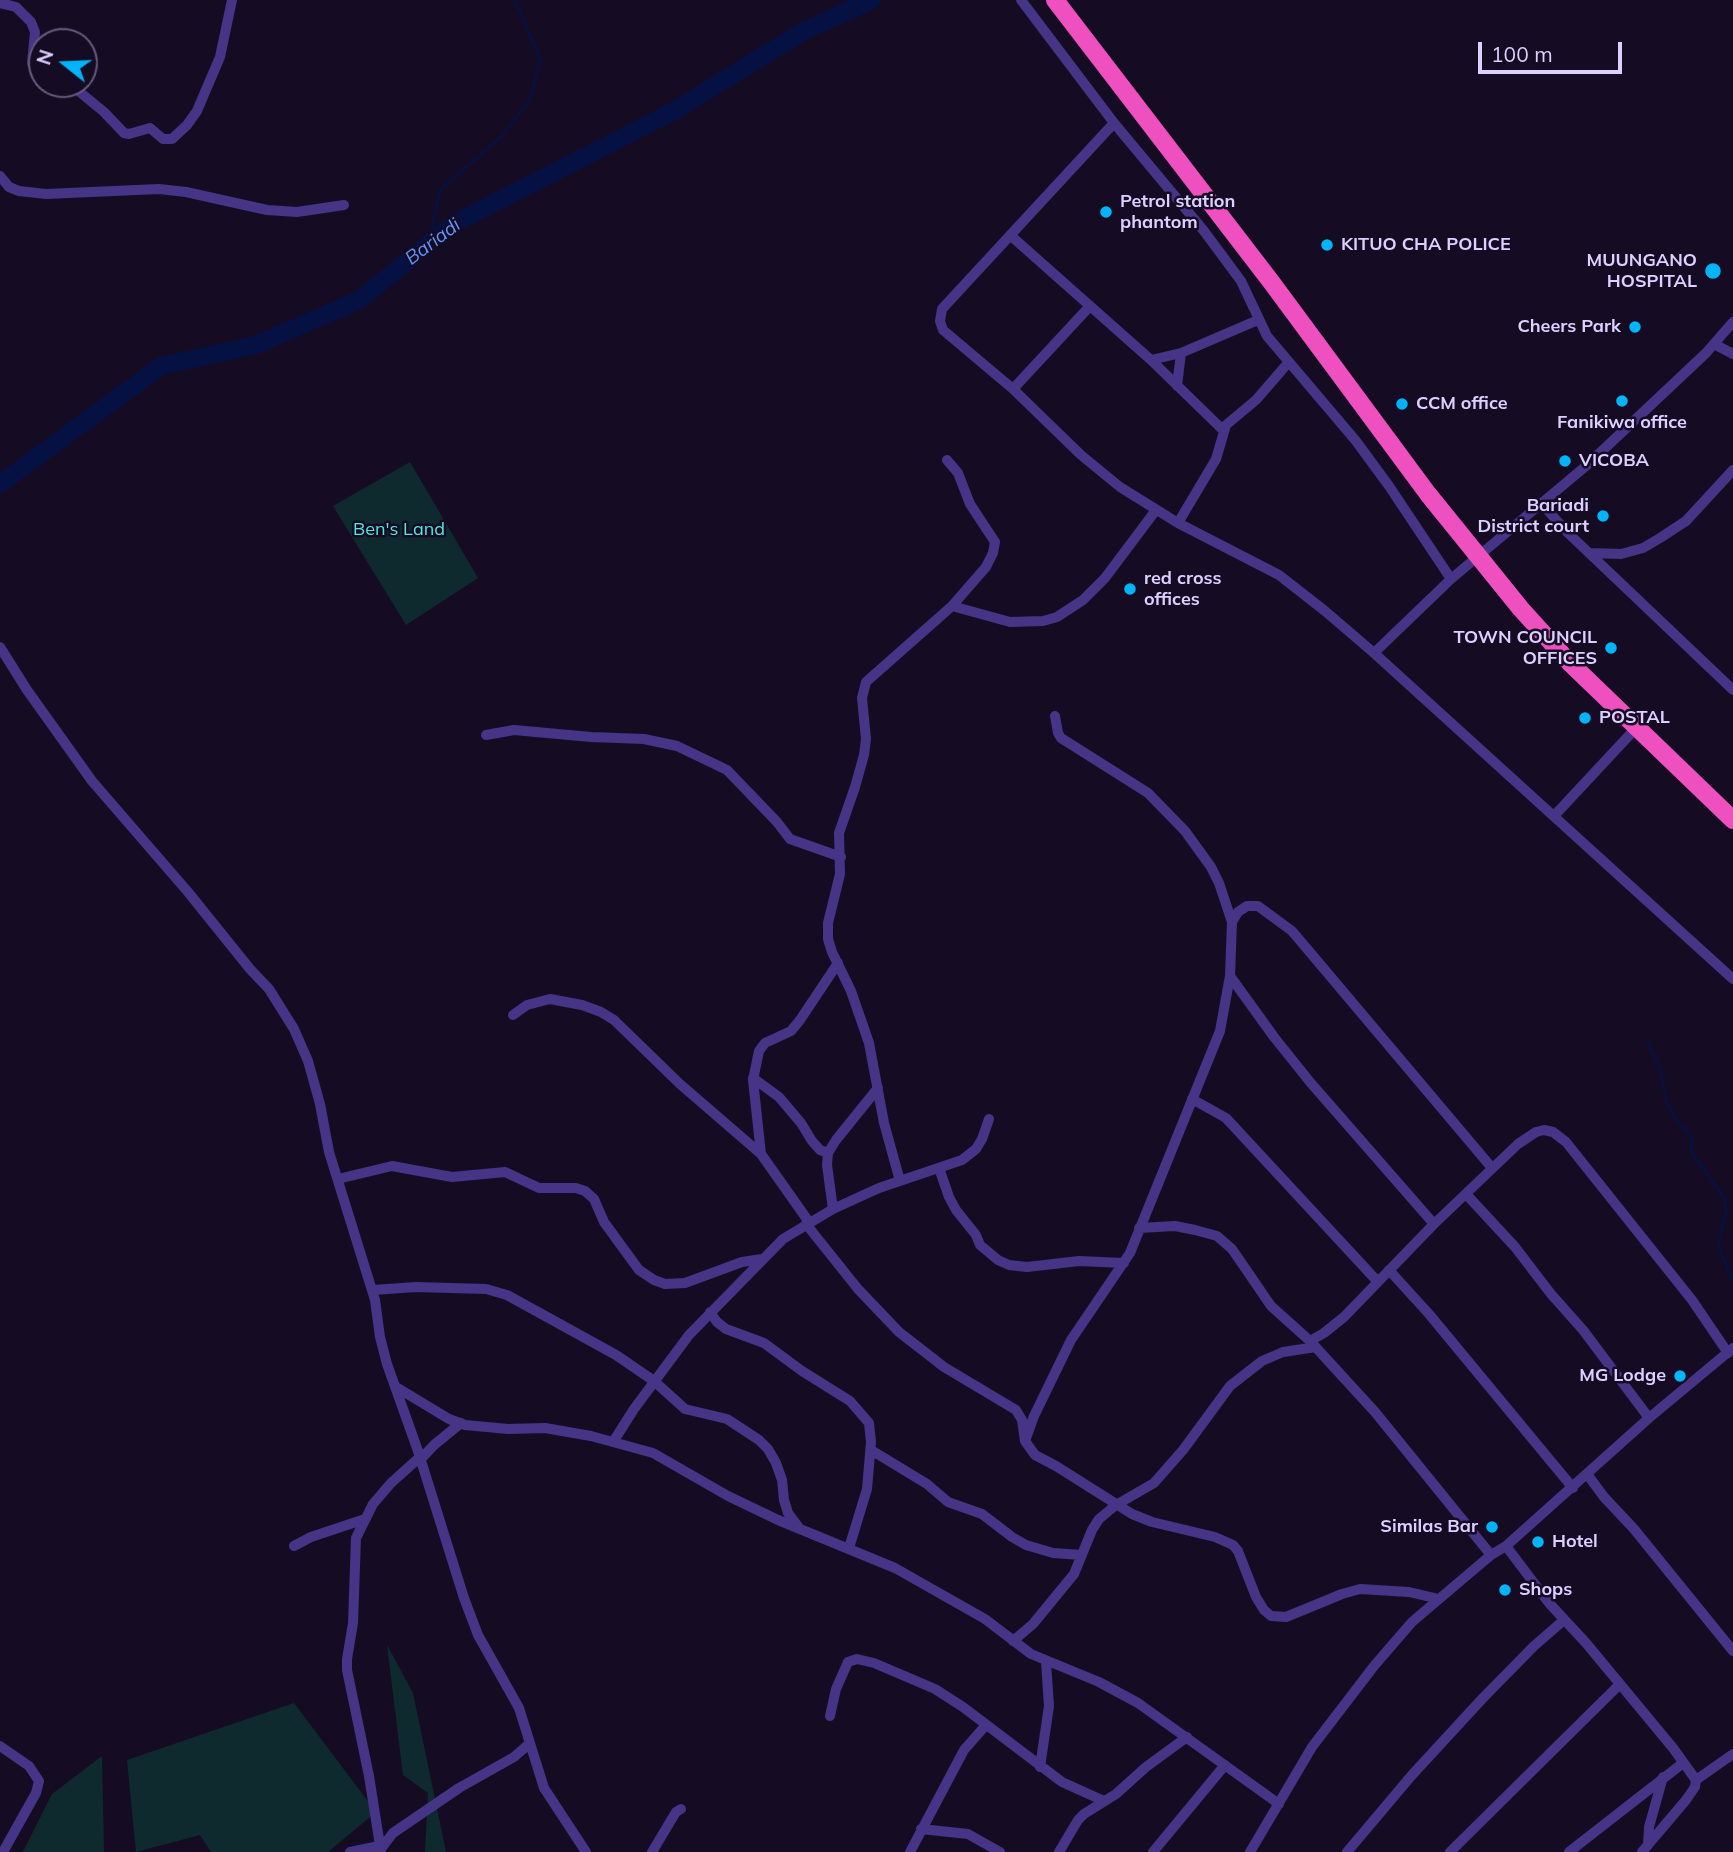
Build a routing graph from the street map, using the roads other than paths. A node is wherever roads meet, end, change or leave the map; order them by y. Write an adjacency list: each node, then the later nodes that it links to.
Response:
1 (232, 0): 6 (street)
2 (1055, 0): 28 (highway)
3 (1022, 1): 7 (street)
4 (0, 3): 5 (street)
5 (33, 28)
6 (87, 98)
7 (1114, 122): 10 (street); 12 (street)
8 (0, 176): 9 (street)
9 (344, 205)
10 (1010, 235): 11 (street); 20 (street)
11 (1090, 306): 17 (street); 20 (street)
12 (1258, 320): 15 (street); 18 (street)
13 (1733, 322): 14 (street)
14 (1714, 344): 16 (street); 24 (street)
15 (1181, 353): 17 (street); 19 (street)
16 (1733, 354)
17 (1150, 360): 19 (street)
18 (1287, 363): 21 (street); 29 (street)
19 (1177, 386): 21 (street)
20 (1013, 389): 25 (street)
21 (1224, 431): 26 (street)
22 (947, 460): 30 (street)
23 (1733, 470): 27 (street)
24 (1542, 503): 27 (street); 28 (street)
25 (1156, 510): 26 (street); 30 (street)
26 (1178, 523): 32 (street)
27 (1589, 553): 33 (street)
28 (1479, 556): 29 (street); 35 (highway)
29 (1451, 579): 32 (street)
30 (952, 606): 39 (street)
31 (0, 647): 53 (street)
32 (1374, 653): 37 (street)
33 (1733, 690)
34 (1055, 716): 40 (street)
35 (1636, 728): 37 (street); 38 (highway)
36 (486, 735): 39 (street)
37 (1554, 816): 43 (street)
38 (1733, 820)
39 (841, 857): 41 (street)
40 (1232, 922): 42 (street); 52 (street)
41 (838, 963): 45 (street); 46 (street)
42 (1230, 976): 47 (street); 58 (street)
43 (1733, 979)
44 (513, 1015): 50 (street)
45 (753, 1078): 49 (street); 50 (street)
46 (877, 1088): 49 (street); 54 (street)
47 (1192, 1099): 59 (street); 63 (street)
48 (989, 1119): 51 (street)
49 (828, 1153): 56 (street)
50 (761, 1154): 57 (street)
51 (939, 1168): 54 (street); 61 (street)
52 (1492, 1168): 55 (street); 67 (street)
53 (338, 1179): 60 (street); 64 (street)
54 (900, 1181): 56 (street)
55 (1466, 1194): 58 (street); 70 (street)
56 (833, 1209): 57 (street)
57 (808, 1223): 60 (street); 72 (street)
58 (1434, 1224): 62 (street)
59 (1139, 1228): 61 (street); 66 (street)
60 (762, 1259): 65 (street)
61 (1124, 1263): 72 (street)
62 (1389, 1270): 63 (street); 77 (street)
63 (1378, 1282): 66 (street)
64 (373, 1290): 68 (street); 69 (street)
65 (710, 1312): 68 (street); 74 (street)
66 (1313, 1344): 78 (street); 85 (street)
67 (1730, 1351): 70 (street)
68 (654, 1381): 73 (street); 80 (street)
69 (396, 1387): 71 (street); 75 (street)
70 (1649, 1418): 76 (street)
71 (461, 1423): 73 (street); 75 (street)
72 (1025, 1441): 78 (street)
73 (614, 1442): 80 (street)
74 (871, 1450): 83 (street); 84 (street)
75 (420, 1459): 79 (street); 95 (street)
76 (1587, 1474): 77 (street); 89 (street)
77 (1573, 1488): 82 (street)
78 (1116, 1505): 84 (street); 86 (street)
79 (365, 1518): 81 (street); 107 (street)
80 (800, 1529): 83 (street)
81 (294, 1546)
82 (1506, 1546): 85 (street); 87 (street)
83 (849, 1548): 88 (street)
84 (1082, 1555): 88 (street)
85 (1491, 1555): 86 (street)
86 (1439, 1599): 104 (street)
87 (1564, 1620): 91 (street); 118 (street)
88 (1013, 1641): 90 (street)
89 (1733, 1651)
90 (1046, 1662): 94 (street); 100 (street)
91 (1619, 1685): 98 (street); 119 (street)
92 (830, 1716): 93 (street)
93 (986, 1724): 100 (street); 106 (street)
94 (1187, 1737): 99 (street); 103 (street)
95 (529, 1744): 107 (street); 111 (street)
96 (0, 1746): 109 (street)
97 (1733, 1754): 102 (street)
98 (1683, 1763): 101 (street); 102 (street)
99 (1226, 1765): 104 (street); 116 (street)
100 (1040, 1767): 103 (street)
101 (1663, 1777): 108 (street); 120 (street)
102 (1696, 1780): 108 (street)
103 (1104, 1801): 115 (street)
104 (1279, 1804): 117 (street)
105 (681, 1809): 112 (street)
106 (921, 1829): 113 (street); 114 (street)
107 (380, 1849): 110 (street)
108 (1645, 1849)
109 (3, 1852)
110 (351, 1852)
111 (586, 1852)
112 (652, 1852)
113 (910, 1852)
114 (1000, 1852)
115 (1059, 1852)
116 (1153, 1852)
117 (1250, 1852)
118 (1347, 1852)
119 (1450, 1852)
120 (1569, 1852)

